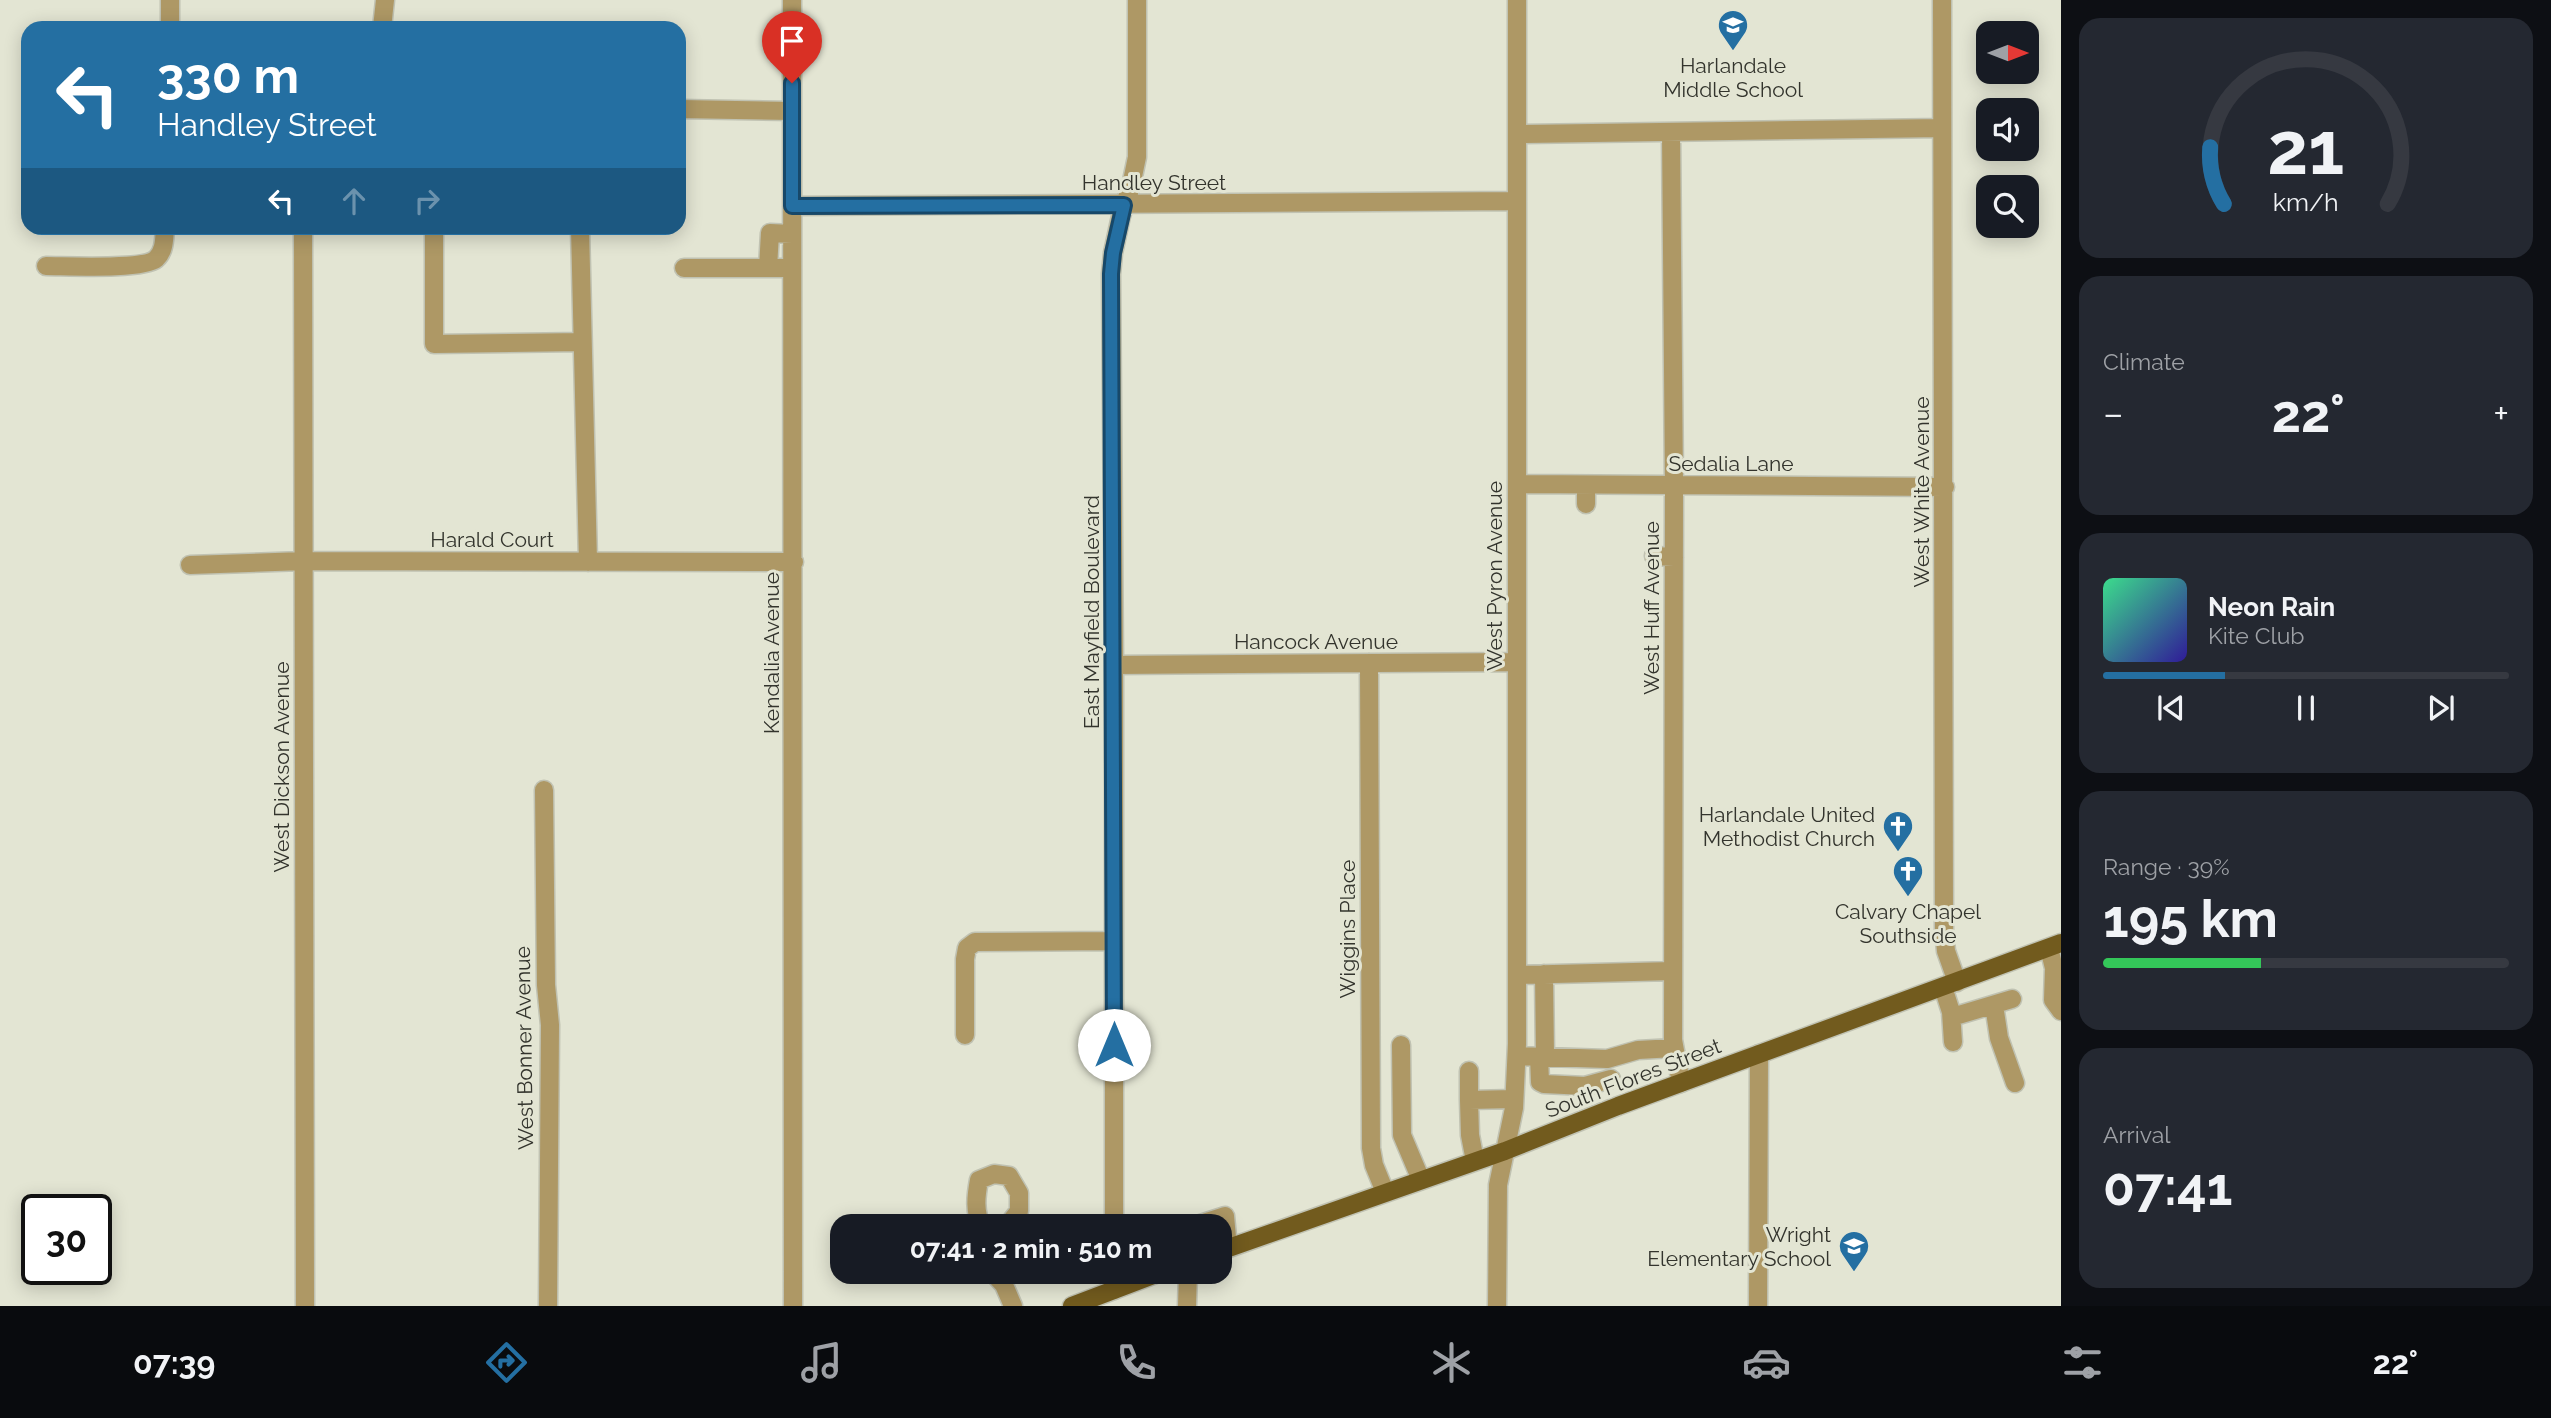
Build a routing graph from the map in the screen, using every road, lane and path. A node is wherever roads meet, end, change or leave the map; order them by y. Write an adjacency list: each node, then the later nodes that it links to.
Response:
1 (170, 0): 7 (street)
2 (385, 0): 8 (street)
3 (792, 0): 10 (street, Kendalia Avenue)
4 (1137, 0): 15 (street, East Mayfield Boulevard)
5 (1517, 0): 13 (street, West Pyron Avenue)
6 (1942, 0): 11 (street, West White Avenue)
7 (170, 21)
8 (383, 21)
9 (686, 109): 10 (street)
10 (792, 111): 16 (street, Kendalia Avenue)
11 (1942, 128): 12 (street); 30 (street, West White Avenue)
12 (1671, 132): 13 (street); 29 (street, West Huff Avenue)
13 (1517, 134): 14 (street, West Pyron Avenue)
14 (1517, 201): 15 (street, Handley Street); 27 (street, West Pyron Avenue)
15 (1124, 205): 16 (street, Handley Street); 40 (street, East Mayfield Boulevard)
16 (792, 206): 17 (street, Kendalia Avenue)
17 (792, 234): 24 (street); 25 (street, Kendalia Avenue)
18 (164, 235): 22 (street)
19 (303, 235): 34 (street, West Dickson Avenue)
20 (434, 235): 26 (street)
21 (580, 235): 26 (street)
22 (46, 266)
23 (684, 268): 24 (street)
24 (768, 268): 25 (street)
25 (792, 268): 36 (street, Kendalia Avenue)
26 (582, 342): 35 (street)
27 (1517, 484): 28 (street, Sedalia Lane); 38 (street, West Pyron Avenue)
28 (1586, 485): 29 (street, Sedalia Lane); 31 (street)
29 (1674, 486): 30 (street, Sedalia Lane); 33 (street, West Huff Avenue)
30 (1945, 487): 47 (street, West White Avenue)
31 (1586, 504)
32 (1654, 556): 33 (street)
33 (1674, 557): 44 (street, West Huff Avenue)
34 (303, 561): 35 (street, Harald Court); 37 (street, Harald Court); 80 (street, West Dickson Avenue)
35 (588, 562): 36 (street, Harald Court)
36 (794, 562): 82 (street, Kendalia Avenue)
37 (190, 565)
38 (1517, 662): 39 (street, Hancock Avenue); 46 (street, West Pyron Avenue)
39 (1369, 663): 40 (street, Hancock Avenue); 68 (street, Wiggins Place)
40 (1114, 665): 42 (street, East Mayfield Boulevard)
41 (544, 790): 81 (street, West Bonner Avenue)
42 (1114, 941): 52 (street); 75 (street, East Mayfield Boulevard)
43 (2055, 946): 47 (main road, South Flores Street); 50 (street)
44 (1673, 971): 45 (street); 55 (street, West Huff Avenue)
45 (1544, 974): 46 (street); 58 (street)
46 (1517, 975): 57 (street, West Pyron Avenue)
47 (1950, 984): 51 (street, West White Avenue); 56 (main road, South Flores Street)
48 (2012, 999): 49 (street)
49 (1994, 1005): 51 (street); 63 (street)
50 (2061, 1011)
51 (1952, 1017): 53 (street, West White Avenue)
52 (965, 1035)
53 (1953, 1042)
54 (1401, 1045): 67 (street)
55 (1674, 1048): 59 (street); 62 (street, West Huff Avenue)
56 (1759, 1054): 62 (main road, South Flores Street); 87 (street)
57 (1517, 1056): 58 (street); 64 (street, West Pyron Avenue)
58 (1542, 1056): 59 (street); 61 (street)
59 (1607, 1059): 61 (street)
60 (1469, 1071): 65 (street)
61 (1611, 1079): 66 (street)
62 (1681, 1083): 66 (main road, South Flores Street)
63 (2015, 1083)
64 (1514, 1099): 65 (street); 69 (street, West Pyron Avenue)
65 (1469, 1100): 70 (street)
66 (1618, 1107): 69 (main road, South Flores Street)
67 (1402, 1110): 68 (street); 71 (street)
68 (1371, 1111): 72 (street, Wiggins Place)
69 (1505, 1151): 70 (main road, South Flores Street); 86 (street, West Pyron Avenue)
70 (1475, 1161): 71 (main road, South Flores Street)
71 (1421, 1180): 72 (main road, South Flores Street)
72 (1385, 1192): 76 (main road, South Flores Street)
73 (978, 1214): 74 (street)
74 (1017, 1214)
75 (1114, 1214)
76 (1232, 1246)
77 (1004, 1284): 83 (street)
78 (1109, 1284): 84 (main road)
79 (1188, 1284): 85 (street)
80 (305, 1306)
81 (548, 1306)
82 (793, 1306)
83 (1013, 1306)
84 (1072, 1306)
85 (1187, 1306)
86 (1497, 1306)
87 (1758, 1306)

